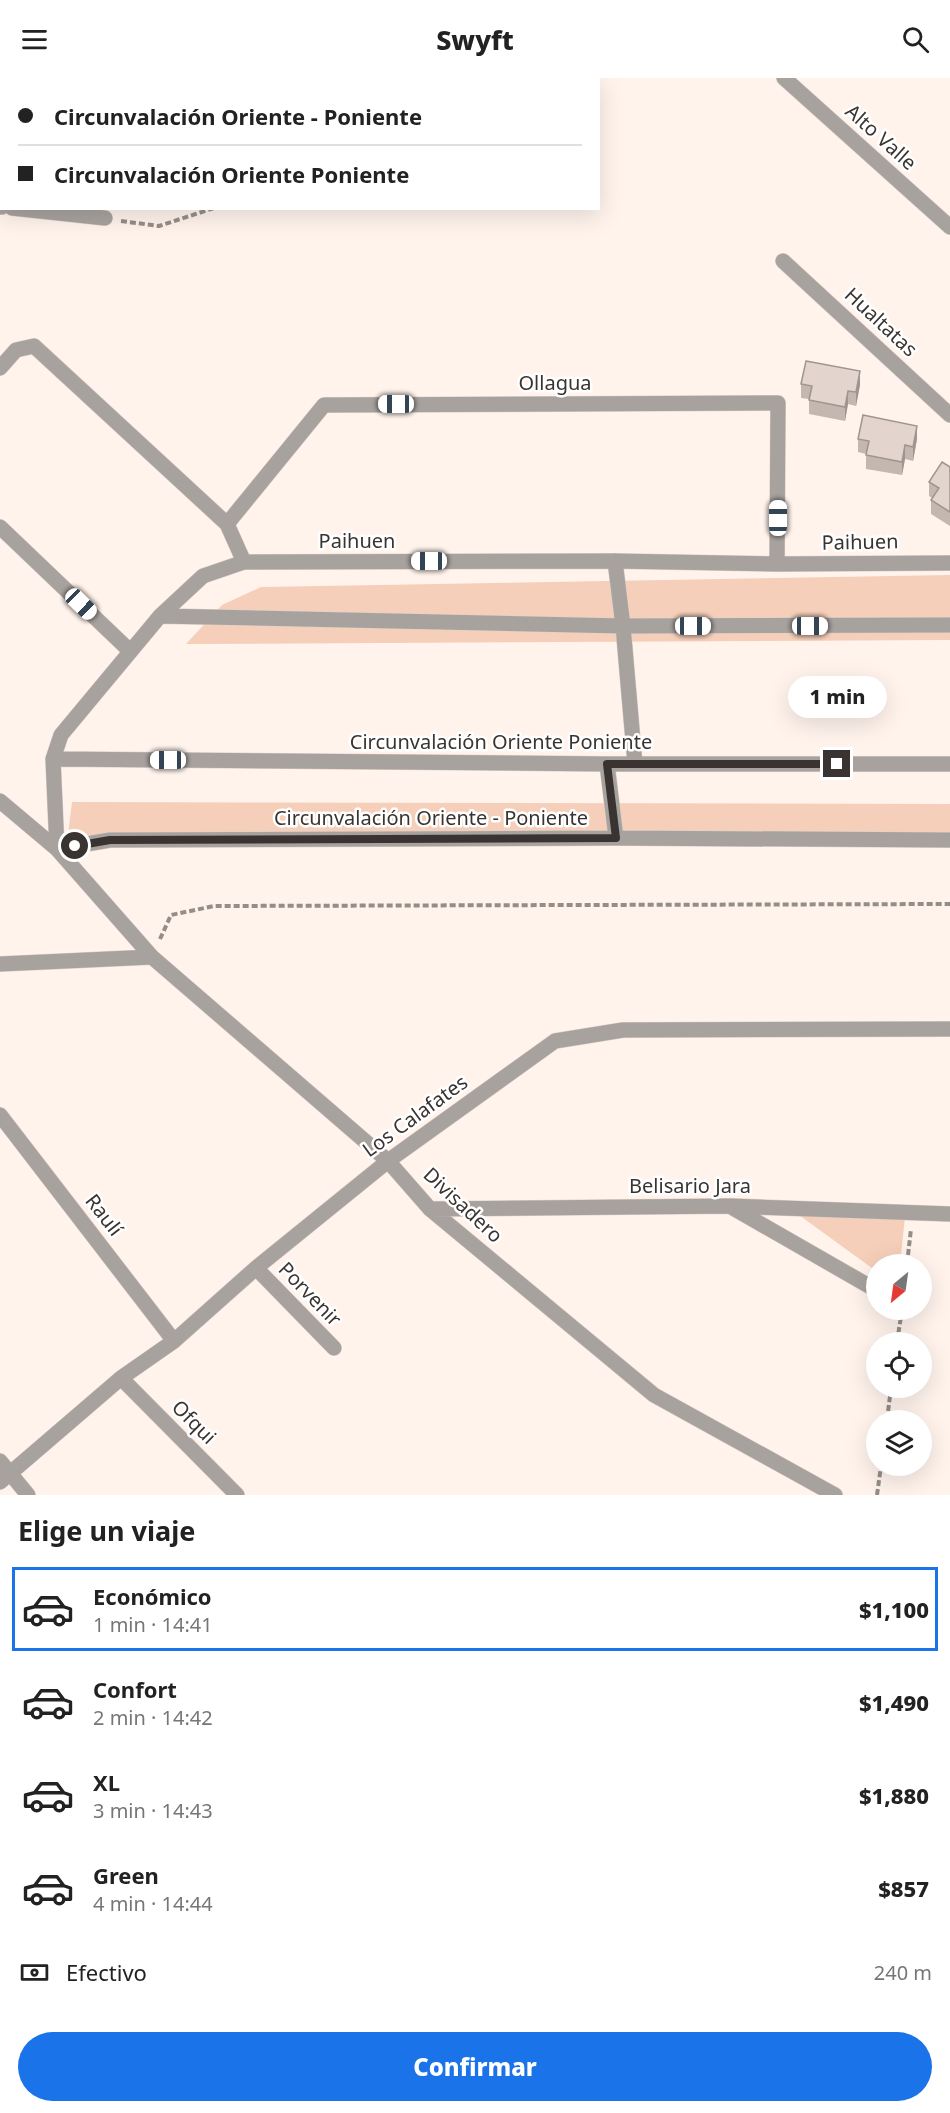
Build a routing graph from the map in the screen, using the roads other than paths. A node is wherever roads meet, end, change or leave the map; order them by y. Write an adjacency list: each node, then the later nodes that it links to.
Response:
1 (784, 78): 4 (street, Alto Valle)
2 (31, 210): 3 (street)
3 (105, 218)
4 (950, 227)
5 (783, 261): 7 (street, Hualtatas)
6 (0, 368): 8 (street)
7 (950, 415)
8 (227, 524): 11 (street); 13 (street, Ollagua)
9 (0, 527): 17 (street)
10 (615, 561): 11 (street, Paihuen); 13 (street, Paihuen); 16 (street)
11 (244, 562): 14 (street, Paihuen)
12 (950, 563): 13 (street, Paihuen)
13 (777, 564)
14 (160, 616): 16 (street); 17 (street, Paihuen)
15 (950, 625): 16 (street)
16 (624, 626): 20 (street)
17 (130, 651): 18 (street, Paihuen)
18 (52, 759): 19 (street, Circunvalación Oriente Poniente); 25 (street, Paihuen)
19 (607, 764): 20 (street, Circunvalación Oriente Poniente); 23 (street)
20 (634, 764): 21 (street, Circunvalación Oriente Poniente)
21 (950, 764)
22 (0, 801): 25 (street)
23 (616, 838): 24 (street, Circunvalación Oriente - Poniente); 25 (street, Circunvalación Oriente - Poniente)
24 (950, 840)
25 (57, 849): 26 (street)
26 (152, 957): 27 (street); 31 (street, Divisadero)
27 (0, 964)
28 (950, 1029): 31 (street, Los Calafates)
29 (0, 1115): 30 (street, Raulí)
30 (5, 1134): 37 (street, Raulí)
31 (388, 1161): 33 (street, Divisadero); 35 (street, Los Calafates)
32 (731, 1206): 33 (street, Belisario Jara); 34 (street, Belisario Jara); 36 (street)
33 (430, 1209): 44 (street, Divisadero)
34 (950, 1214)
35 (256, 1268): 37 (street, Los Calafates); 38 (street, Porvenir)
36 (866, 1284)
37 (174, 1341): 39 (street, Los Calafates)
38 (334, 1348)
39 (121, 1377): 41 (street, Los Calafates); 43 (street, Ofqui)
40 (0, 1461): 41 (street)
41 (5, 1478): 42 (street)
42 (28, 1495)
43 (237, 1495)
44 (835, 1495)

